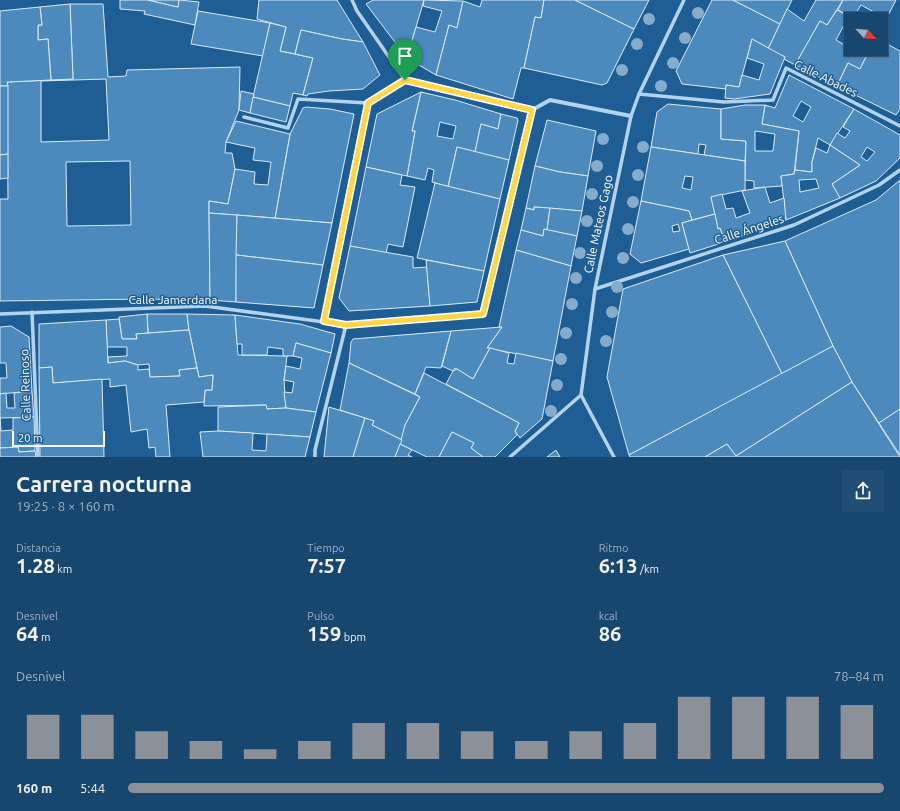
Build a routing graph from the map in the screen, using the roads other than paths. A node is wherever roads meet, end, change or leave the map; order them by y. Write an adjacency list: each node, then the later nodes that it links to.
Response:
1 (352, 0): 3 (street)
2 (684, 0): 4 (street, Calle Mateos Gago)
3 (405, 80): 5 (street); 6 (street)
4 (639, 94): 7 (street, Calle Mateos Gago); 9 (street, Calle Abades)
5 (368, 103): 8 (street); 14 (street)
6 (532, 110): 7 (street); 15 (street)
7 (631, 116): 11 (street, Calle Mateos Gago)
8 (244, 118)
9 (900, 126)
10 (900, 170): 11 (street, Calle Ángeles)
11 (595, 290): 16 (street, Calle Mateos Gago)
12 (32, 312): 13 (street, Calle Jamerdana); 14 (street, Calle Jamerdana); 17 (street, Calle Reinoso)
13 (0, 314)
14 (324, 321): 15 (street, Calle Jamerdana)
15 (346, 325): 18 (street)
16 (581, 395): 19 (street); 20 (street)
17 (38, 457)
18 (315, 457)
19 (510, 457)
20 (614, 457)

